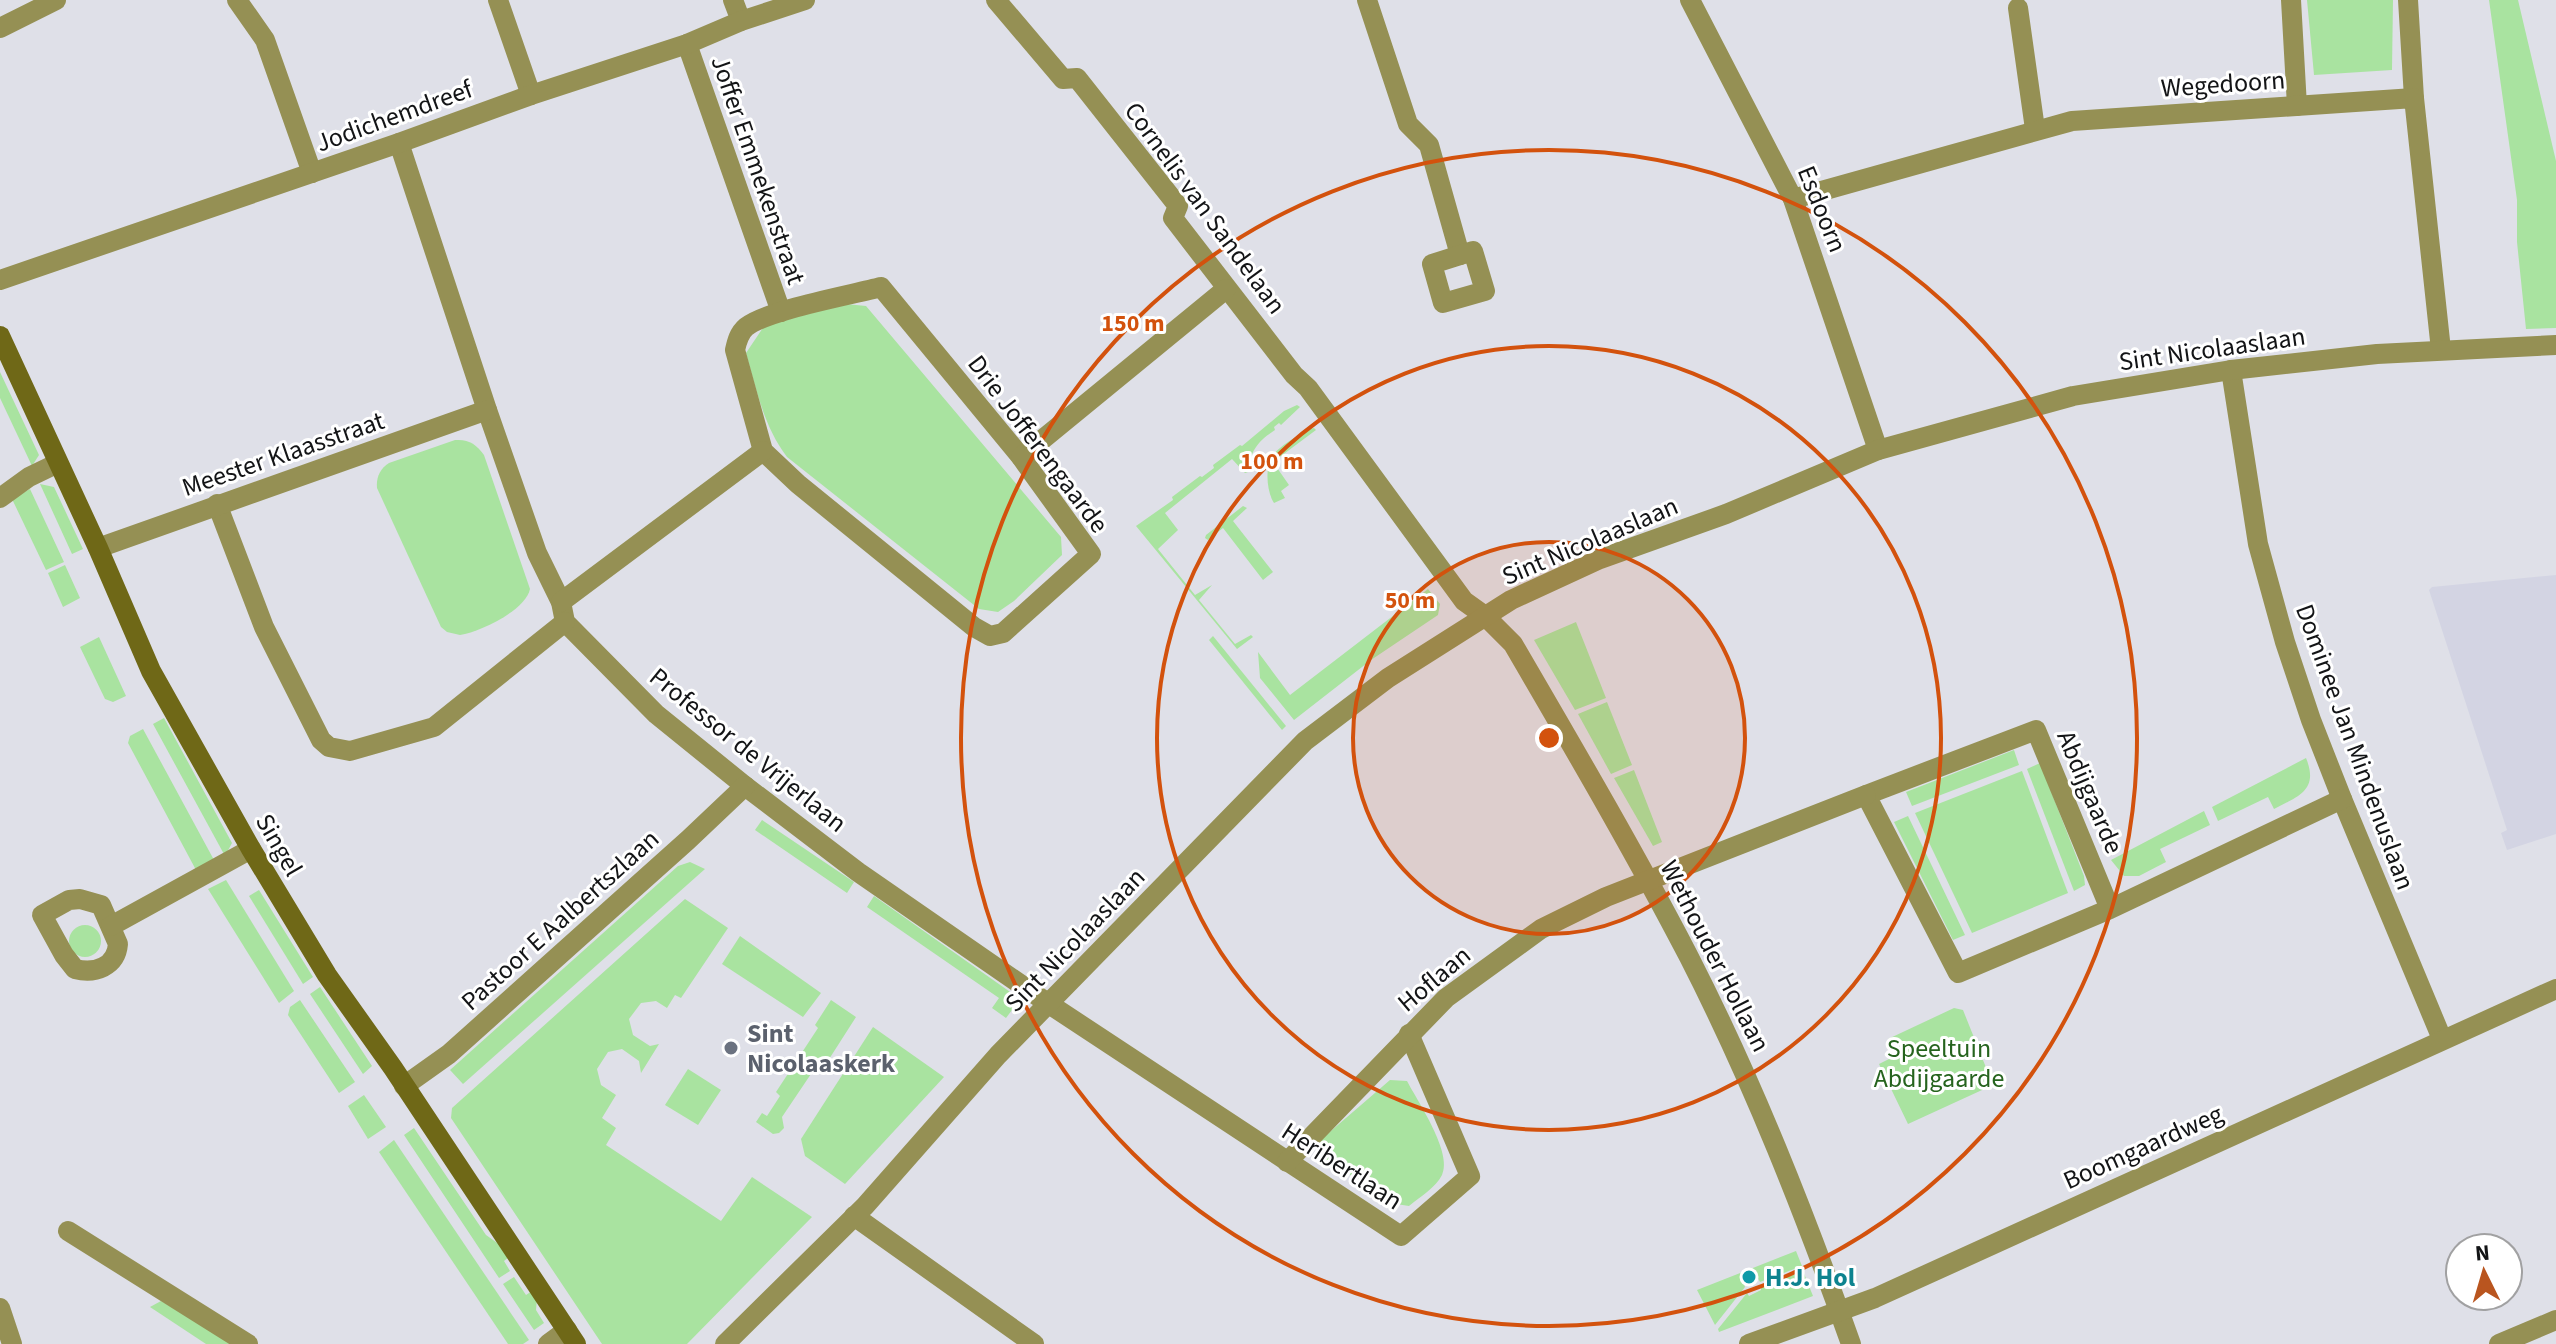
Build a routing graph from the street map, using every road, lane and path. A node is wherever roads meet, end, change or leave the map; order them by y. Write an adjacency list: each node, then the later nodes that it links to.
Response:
1 (56, 0): 13 (street)
2 (237, 0): 20 (street)
3 (498, 0): 15 (street)
4 (733, 0): 12 (street)
5 (805, 0): 12 (street, Jodichemdreef)
6 (996, 0): 24 (street, Cornelis van Sandelaan)
7 (1367, 0): 22 (street)
8 (1690, 0): 21 (street, Esdoorn)
9 (2291, 0): 17 (street)
10 (2408, 0): 16 (street)
11 (2018, 8): 18 (street)
12 (741, 21): 14 (street, Jodichemdreef)
13 (0, 28)
14 (687, 44): 15 (street, Jodichemdreef); 25 (street, Joffer Emmekenstraat)
15 (531, 95): 19 (street, Jodichemdreef)
16 (2414, 98): 17 (street, Wegedoorn); 28 (street)
17 (2297, 106): 18 (street, Wegedoorn)
18 (2035, 129): 21 (street, Wegedoorn)
19 (399, 143): 20 (street, Jodichemdreef); 30 (street, Professor de Vrijerlaan)
20 (312, 173): 23 (street, Jodichemdreef)
21 (1793, 199): 32 (street, Esdoorn)
22 (1460, 255)
23 (0, 280)
24 (1226, 289): 31 (street, Cornelis van Sandelaan); 34 (street)
25 (781, 312): 33 (street, Drie Jofferengaarde); 34 (street, Drie Jofferengaarde)
26 (0, 336): 35 (street, Singel)
27 (2556, 345): 28 (street, Sint Nicolaaslaan)
28 (2441, 350): 29 (street, Sint Nicolaaslaan)
29 (2231, 370): 32 (street, Sint Nicolaaslaan); 43 (street, Dominee Jan Mindenuslaan)
30 (487, 410): 37 (street, Meester Klaasstraat); 39 (street, Professor de Vrijerlaan)
31 (1346, 438): 40 (street, Wethouder Hollaan)
32 (1878, 450): 40 (street, Sint Nicolaaslaan)
33 (763, 451): 34 (street, Drie Jofferengaarde); 39 (street)
34 (1021, 457)
35 (58, 463): 36 (street); 38 (street, Singel)
36 (0, 498)
37 (217, 504): 38 (street, Meester Klaasstraat); 39 (street)
38 (98, 548): 44 (street, Singel)
39 (563, 612): 41 (street, Professor de Vrijerlaan)
40 (1485, 616): 45 (street, Wethouder Hollaan); 49 (street, Sint Nicolaaslaan)
41 (745, 786): 49 (street, Professor de Vrijerlaan); 52 (street, Pastoor E Aalbertszlaan)
42 (1866, 795): 45 (street, Abdijgaarde); 46 (street); 46 (street, Abdijgaarde)
43 (2342, 799): 46 (street); 51 (street, Dominee Jan Mindenuslaan)
44 (251, 849): 47 (street); 52 (street, Singel)
45 (1648, 881): 50 (street, Hoflaan); 57 (street, Wethouder Hollaan)
46 (2110, 909)
47 (111, 926)
48 (2556, 989): 51 (street, Boomgaardweg)
49 (1049, 1004): 53 (street, Heribertlaan); 54 (street, Sint Nicolaaslaan)
50 (1409, 1034): 53 (street, Hoflaan); 53 (street, Heribertlaan)
51 (2442, 1039): 57 (street, Boomgaardweg)
52 (404, 1086): 59 (street, Singel)
53 (1287, 1162)
54 (854, 1216): 63 (street, Sint Nicolaaslaan); 64 (street)
55 (68, 1231): 61 (street)
56 (0, 1308): 60 (street)
57 (1840, 1311): 65 (street, Boomgaardweg); 66 (street, Wethouder Hollaan)
58 (2556, 1320): 67 (street)
59 (572, 1337): 62 (street)
60 (12, 1344)
61 (248, 1344)
62 (548, 1344)
63 (725, 1344)
64 (1034, 1344)
65 (1749, 1344)
66 (1851, 1344)
67 (2499, 1344)

